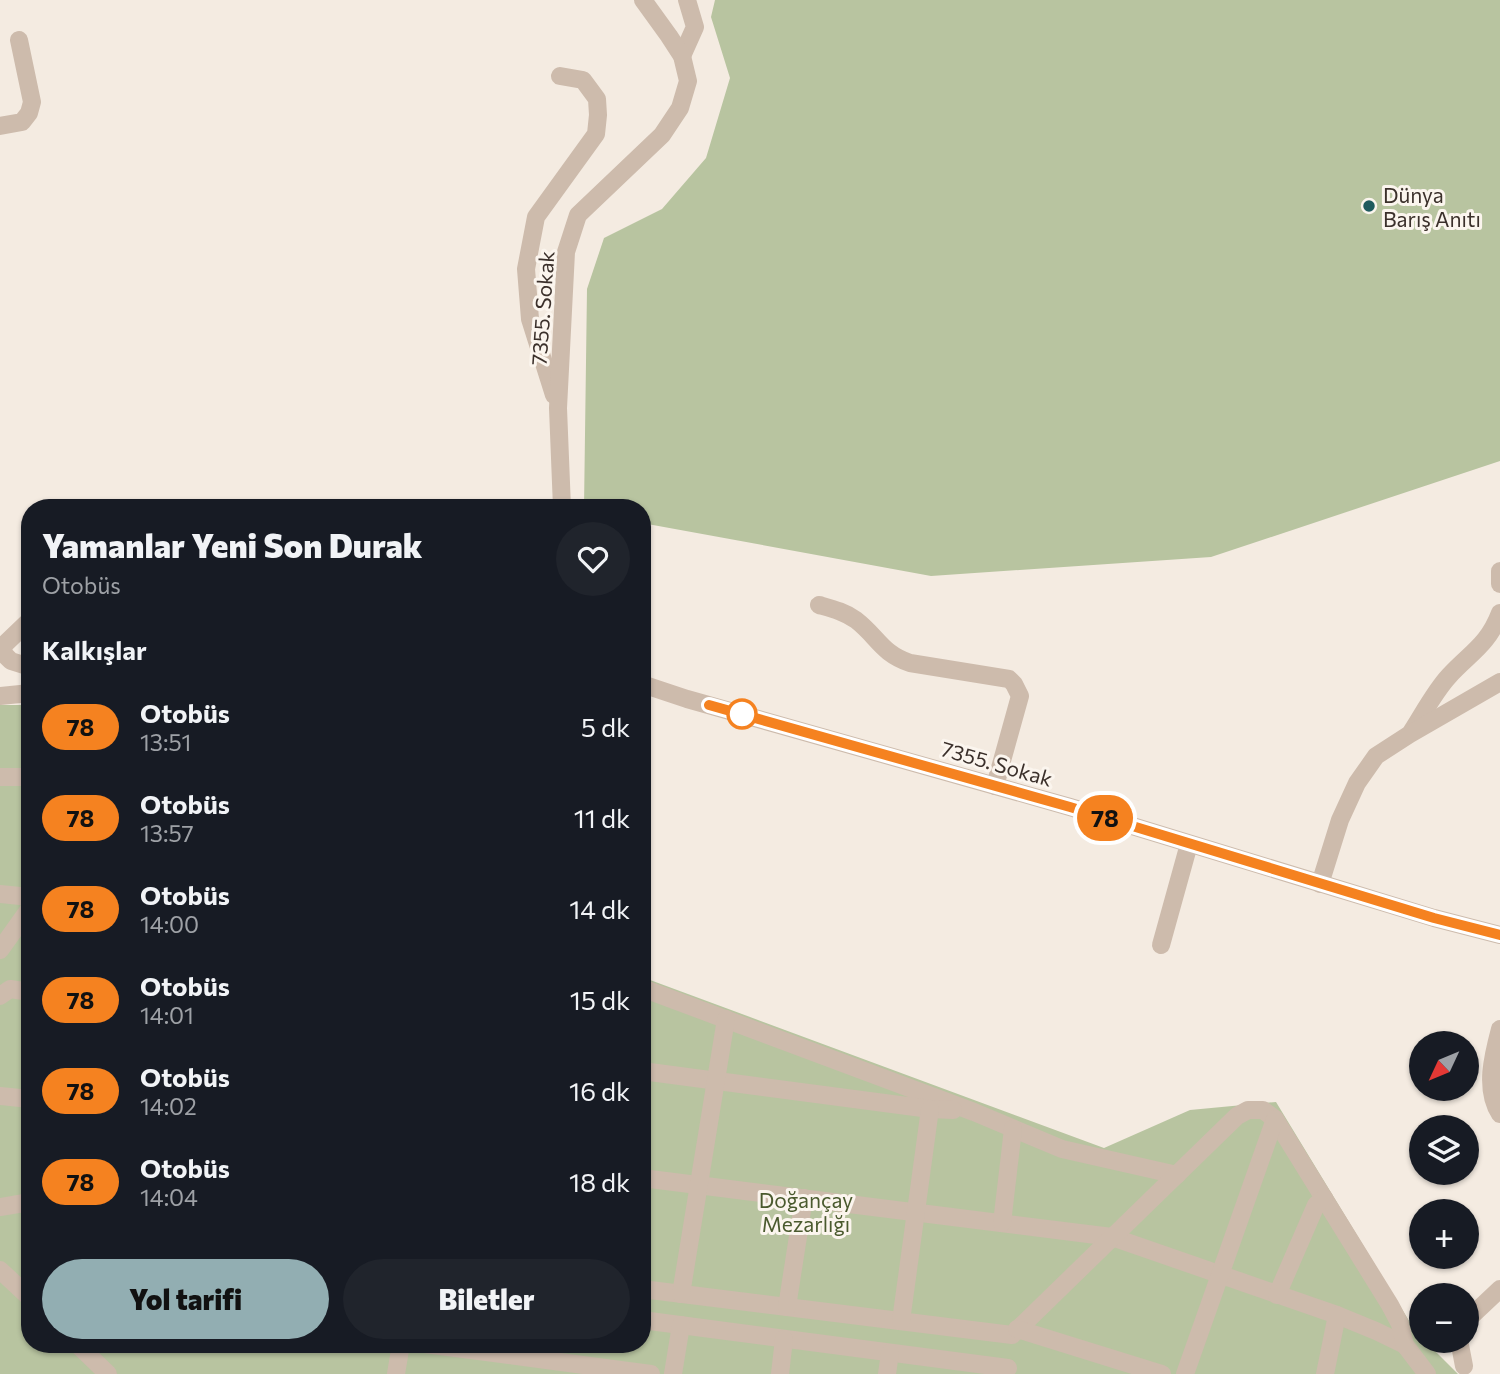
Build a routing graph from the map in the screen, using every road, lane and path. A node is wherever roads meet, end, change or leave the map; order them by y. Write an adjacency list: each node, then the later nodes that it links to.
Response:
1 (643, 0): 4 (street, 7355. Sokak)
2 (687, 0): 4 (street)
3 (19, 40): 6 (street)
4 (682, 56): 7 (street, 7355. Sokak)
5 (560, 76): 7 (street)
6 (0, 126)
7 (558, 408): 8 (street, 7355. Sokak)
8 (562, 499)
9 (1500, 571): 10 (street)
10 (1500, 584)
11 (819, 605): 22 (street)
12 (1500, 613): 19 (street)
13 (21, 629): 14 (street)
14 (21, 665)
15 (1500, 682): 19 (street)
16 (651, 687): 22 (street, 7355. Sokak)
17 (21, 694): 18 (street)
18 (0, 696)
19 (1410, 734): 24 (street)
20 (0, 777): 21 (street)
21 (21, 777)
22 (995, 786): 23 (street, 7355. Sokak)
23 (1189, 844): 24 (street, 7355. Sokak); 29 (street)
24 (1320, 884): 28 (street, 7355. Sokak)
25 (0, 894): 26 (street)
26 (21, 896)
27 (21, 921): 30 (street)
28 (1500, 935)
29 (1161, 945)
30 (0, 950)
31 (21, 991): 33 (street)
32 (651, 991): 34 (street)
33 (0, 996)
34 (726, 1019): 37 (street); 42 (street)
35 (1500, 1029): 40 (street)
36 (651, 1072): 37 (street)
37 (716, 1081): 41 (street); 47 (street)
38 (0, 1096): 39 (street)
39 (21, 1099)
40 (1498, 1108)
41 (930, 1109): 42 (street); 52 (street)
42 (974, 1112): 44 (street)
43 (1275, 1119): 45 (street); 49 (street); 56 (street)
44 (1013, 1129): 45 (street); 53 (street)
45 (1177, 1175): 54 (street)
46 (651, 1179): 47 (street)
47 (699, 1185): 48 (street); 60 (street)
48 (804, 1198): 52 (street); 62 (street)
49 (1324, 1198): 61 (street); 70 (street)
50 (21, 1203): 51 (street)
51 (0, 1206)
52 (916, 1212): 53 (street); 66 (street)
53 (1002, 1223): 54 (street)
54 (1112, 1237): 56 (street); 68 (street)
55 (0, 1270): 58 (street)
56 (1220, 1275): 61 (street); 86 (street)
57 (1500, 1289): 63 (street)
58 (21, 1290)
59 (651, 1290): 60 (street)
60 (681, 1294): 62 (street)
61 (1277, 1294): 64 (street)
62 (787, 1307): 66 (street)
63 (1479, 1309)
64 (1337, 1315): 70 (street); 87 (street)
65 (651, 1321): 67 (street)
66 (901, 1321): 68 (street)
67 (681, 1325): 69 (street); 82 (street)
68 (1014, 1332): 76 (street); 78 (street)
69 (785, 1339): 74 (street); 83 (street)
70 (1405, 1345): 88 (street)
71 (86, 1353): 79 (street)
72 (400, 1353): 80 (street)
73 (557, 1353): 81 (street)
74 (890, 1353): 78 (street); 84 (street)
75 (1462, 1353): 77 (street)
76 (1110, 1366): 85 (street)
77 (1464, 1366)
78 (1008, 1371)
79 (108, 1374)
80 (396, 1374)
81 (651, 1374)
82 (673, 1374)
83 (780, 1374)
84 (887, 1374)
85 (1162, 1374)
86 (1185, 1374)
87 (1325, 1374)
88 (1427, 1374)

